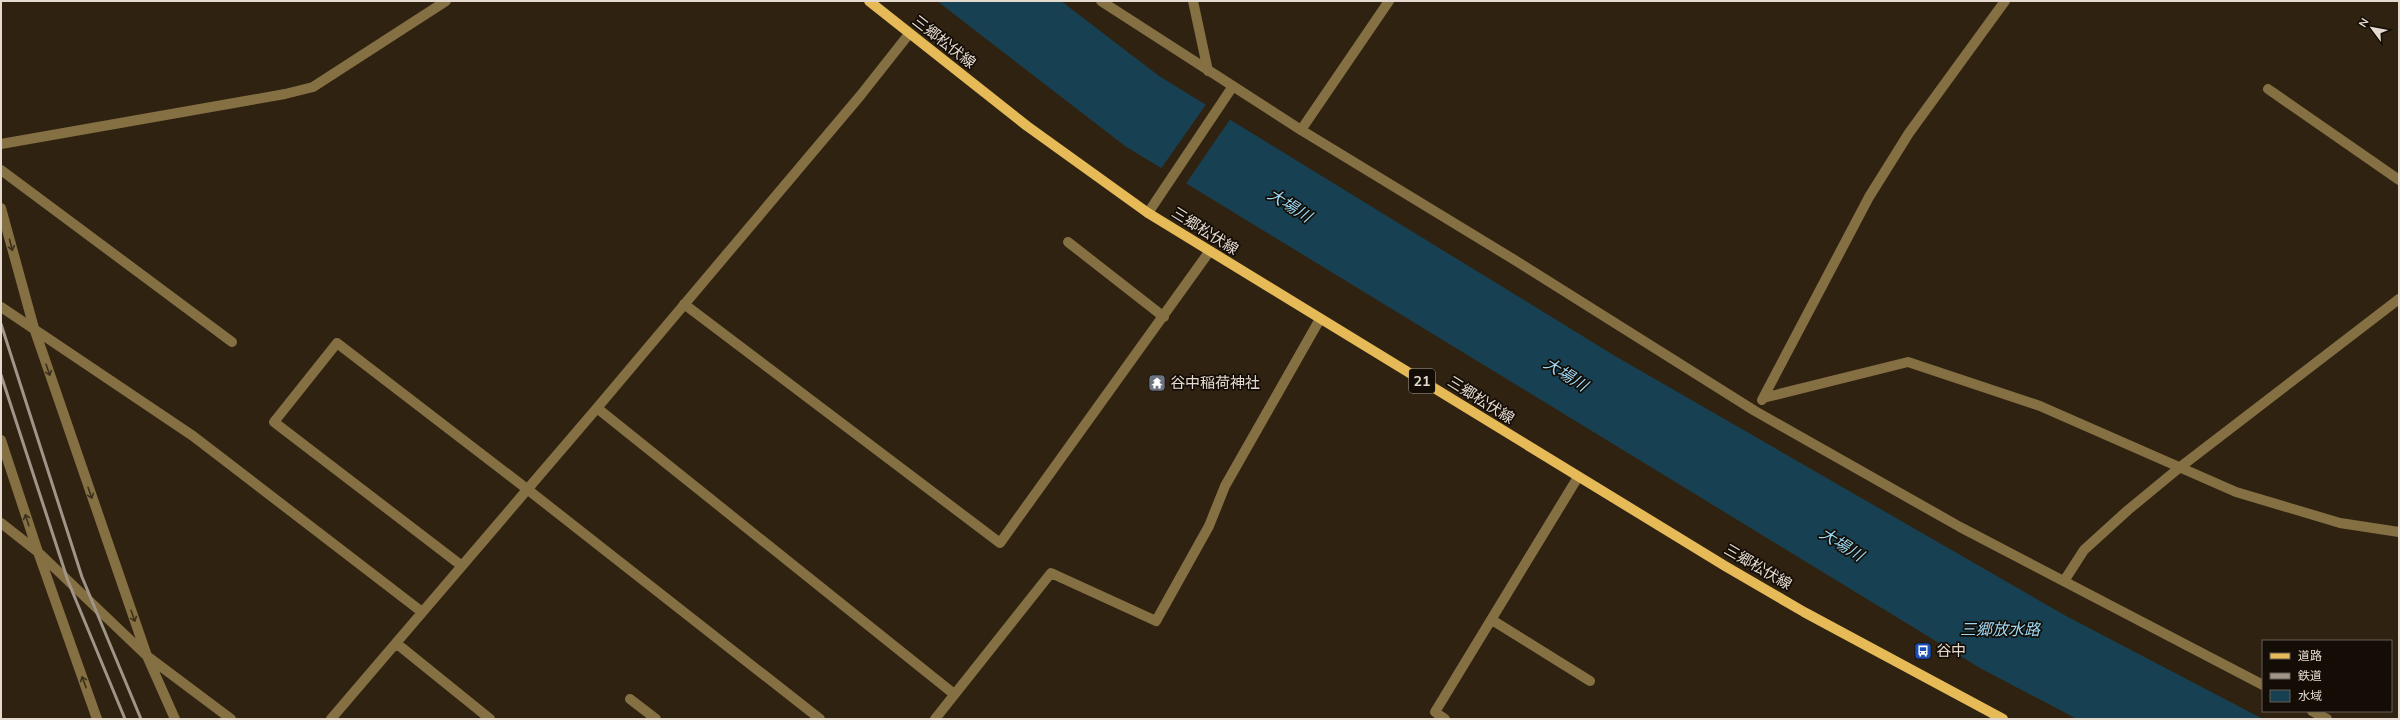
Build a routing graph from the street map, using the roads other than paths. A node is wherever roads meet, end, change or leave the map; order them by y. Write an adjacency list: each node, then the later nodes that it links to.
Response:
1 (446, 1): 12 (street)
2 (869, 1): 7 (main road, 三郷松伏線 / 21)
3 (1101, 1): 8 (street)
4 (1193, 1): 8 (street)
5 (1389, 1): 11 (street)
6 (2005, 1): 26 (street)
7 (909, 34): 16 (main road, 三郷松伏線 / 21); 20 (street)
8 (1208, 71): 9 (street)
9 (1233, 86): 11 (street); 16 (street)
10 (2268, 89): 14 (street)
11 (1301, 130): 28 (street)
12 (1, 144)
13 (1, 170): 25 (street)
14 (2399, 180)
15 (1, 208): 24 (street, one-way to 24)
16 (1148, 213): 18 (main road, 三郷松伏線 / 21)
17 (1068, 242): 22 (street)
18 (1209, 252): 22 (street); 23 (main road, 三郷松伏線 / 21)
19 (2399, 299): 30 (street)
20 (684, 304): 22 (street); 27 (street)
21 (1, 307): 24 (street)
22 (1164, 317)
23 (1320, 319): 31 (main road, 三郷松伏線 / 21); 44 (street)
24 (34, 328): 38 (street); 41 (street, one-way to 41)
25 (232, 342)
26 (1763, 398): 28 (street); 30 (street)
27 (597, 408): 32 (street); 44 (street)
28 (1755, 411): 37 (street)
29 (1, 440): 35 (street, one-way to 29)
30 (2179, 468): 34 (street); 37 (street)
31 (1578, 477): 39 (street); 47 (main road, 三郷松伏線 / 21)
32 (527, 488): 36 (street); 36 (street); 54 (street)
33 (1, 523): 35 (street)
34 (2399, 532)
35 (38, 552): 41 (street); 48 (street, one-way to 35)
36 (462, 566): 38 (street)
37 (2064, 582): 43 (street)
38 (422, 612): 40 (street)
39 (1492, 620): 42 (street); 56 (street)
40 (396, 643): 51 (street); 52 (street)
41 (147, 656): 49 (street); 50 (street)
42 (1590, 681)
43 (2262, 684)
44 (954, 694): 55 (street)
45 (630, 699): 53 (street)
46 (2314, 712): 57 (street)
47 (2001, 718)
48 (97, 719)
49 (175, 719)
50 (231, 719)
51 (331, 719)
52 (490, 719)
53 (656, 719)
54 (820, 719)
55 (935, 719)
56 (1445, 719)
57 (2327, 719)

